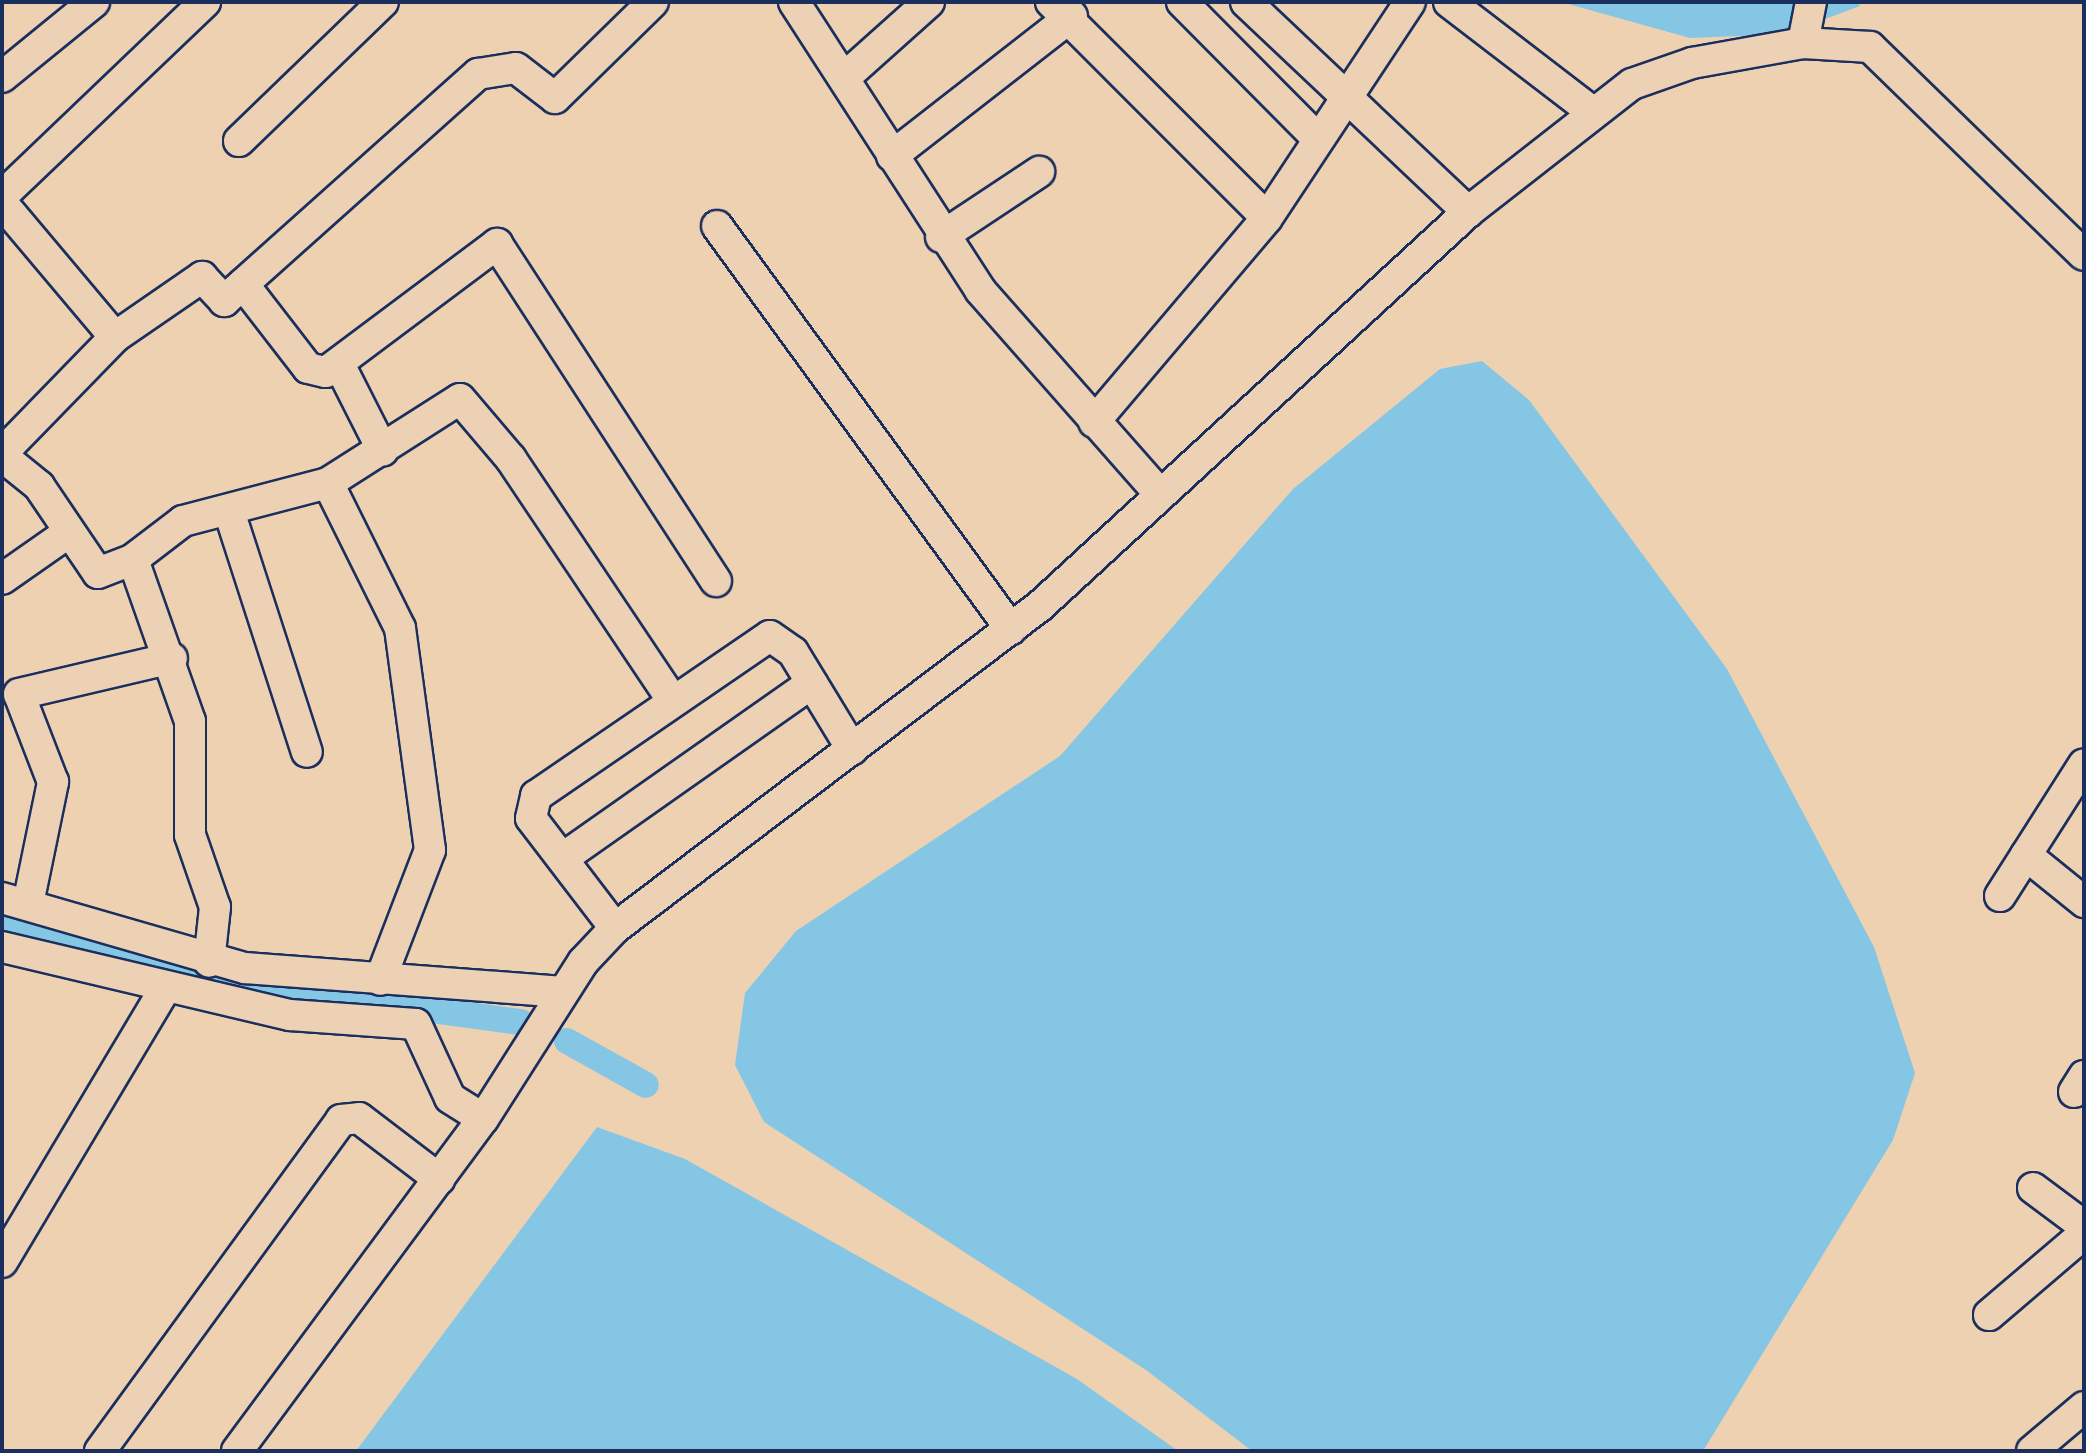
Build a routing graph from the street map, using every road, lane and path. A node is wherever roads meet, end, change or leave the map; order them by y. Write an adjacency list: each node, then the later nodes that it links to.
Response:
1 (94, 2): 14 (street)
2 (205, 2): 22 (street)
3 (383, 2): 19 (street)
4 (653, 2): 29 (street)
5 (794, 2): 15 (street)
6 (929, 2): 15 (street)
7 (1182, 2): 18 (street)
8 (1246, 2): 16 (street)
9 (1410, 2): 16 (street)
10 (1449, 2): 17 (street)
11 (1811, 2): 13 (street)
12 (1061, 9): 20 (street); 25 (street)
13 (1803, 43): 17 (street); 28 (street)
14 (2, 77)
15 (844, 78): 20 (street)
16 (1343, 96): 18 (street); 24 (street)
17 (1591, 111): 24 (street)
18 (1318, 139): 25 (street)
19 (239, 141)
20 (892, 156): 27 (street)
21 (1039, 172): 27 (street)
22 (2, 196)
23 (2, 203): 30 (street)
24 (1468, 212): 36 (street)
25 (1267, 218): 32 (street)
26 (717, 226): 42 (street)
27 (941, 237): 32 (street)
28 (2084, 255)
29 (243, 284): 30 (street); 31 (street)
30 (115, 337): 34 (street)
31 (339, 364): 33 (street); 41 (street)
32 (1094, 422): 36 (street)
33 (383, 451): 35 (street); 45 (street)
34 (2, 455): 38 (street)
35 (328, 483): 37 (street); 57 (street)
36 (1161, 495): 42 (street)
37 (229, 511): 39 (street); 47 (street)
38 (69, 532): 39 (street); 40 (street)
39 (132, 560): 43 (street)
40 (2, 579)
41 (716, 581)
42 (1011, 629): 46 (street)
43 (172, 658): 52 (street); 56 (street)
44 (812, 683): 45 (street); 46 (street); 50 (street)
45 (673, 701): 50 (street)
46 (852, 749): 54 (street)
47 (307, 752)
48 (2084, 764): 49 (street)
49 (2026, 855): 51 (street); 53 (street)
50 (563, 858): 54 (street)
51 (2000, 896)
52 (15, 901): 56 (street)
53 (2084, 902)
54 (615, 928): 59 (street)
55 (2, 947): 58 (street)
56 (209, 962): 57 (street)
57 (380, 980): 59 (street)
58 (165, 989): 60 (street); 65 (street)
59 (563, 992): 60 (street)
60 (483, 1119): 61 (street)
61 (439, 1179): 68 (street); 69 (street)
62 (2033, 1188): 63 (street)
63 (2084, 1226)
64 (2084, 1234): 66 (street)
65 (2, 1262)
66 (1989, 1315)
67 (2084, 1407): 70 (street)
68 (100, 1451)
69 (237, 1451)
70 (2032, 1451)

